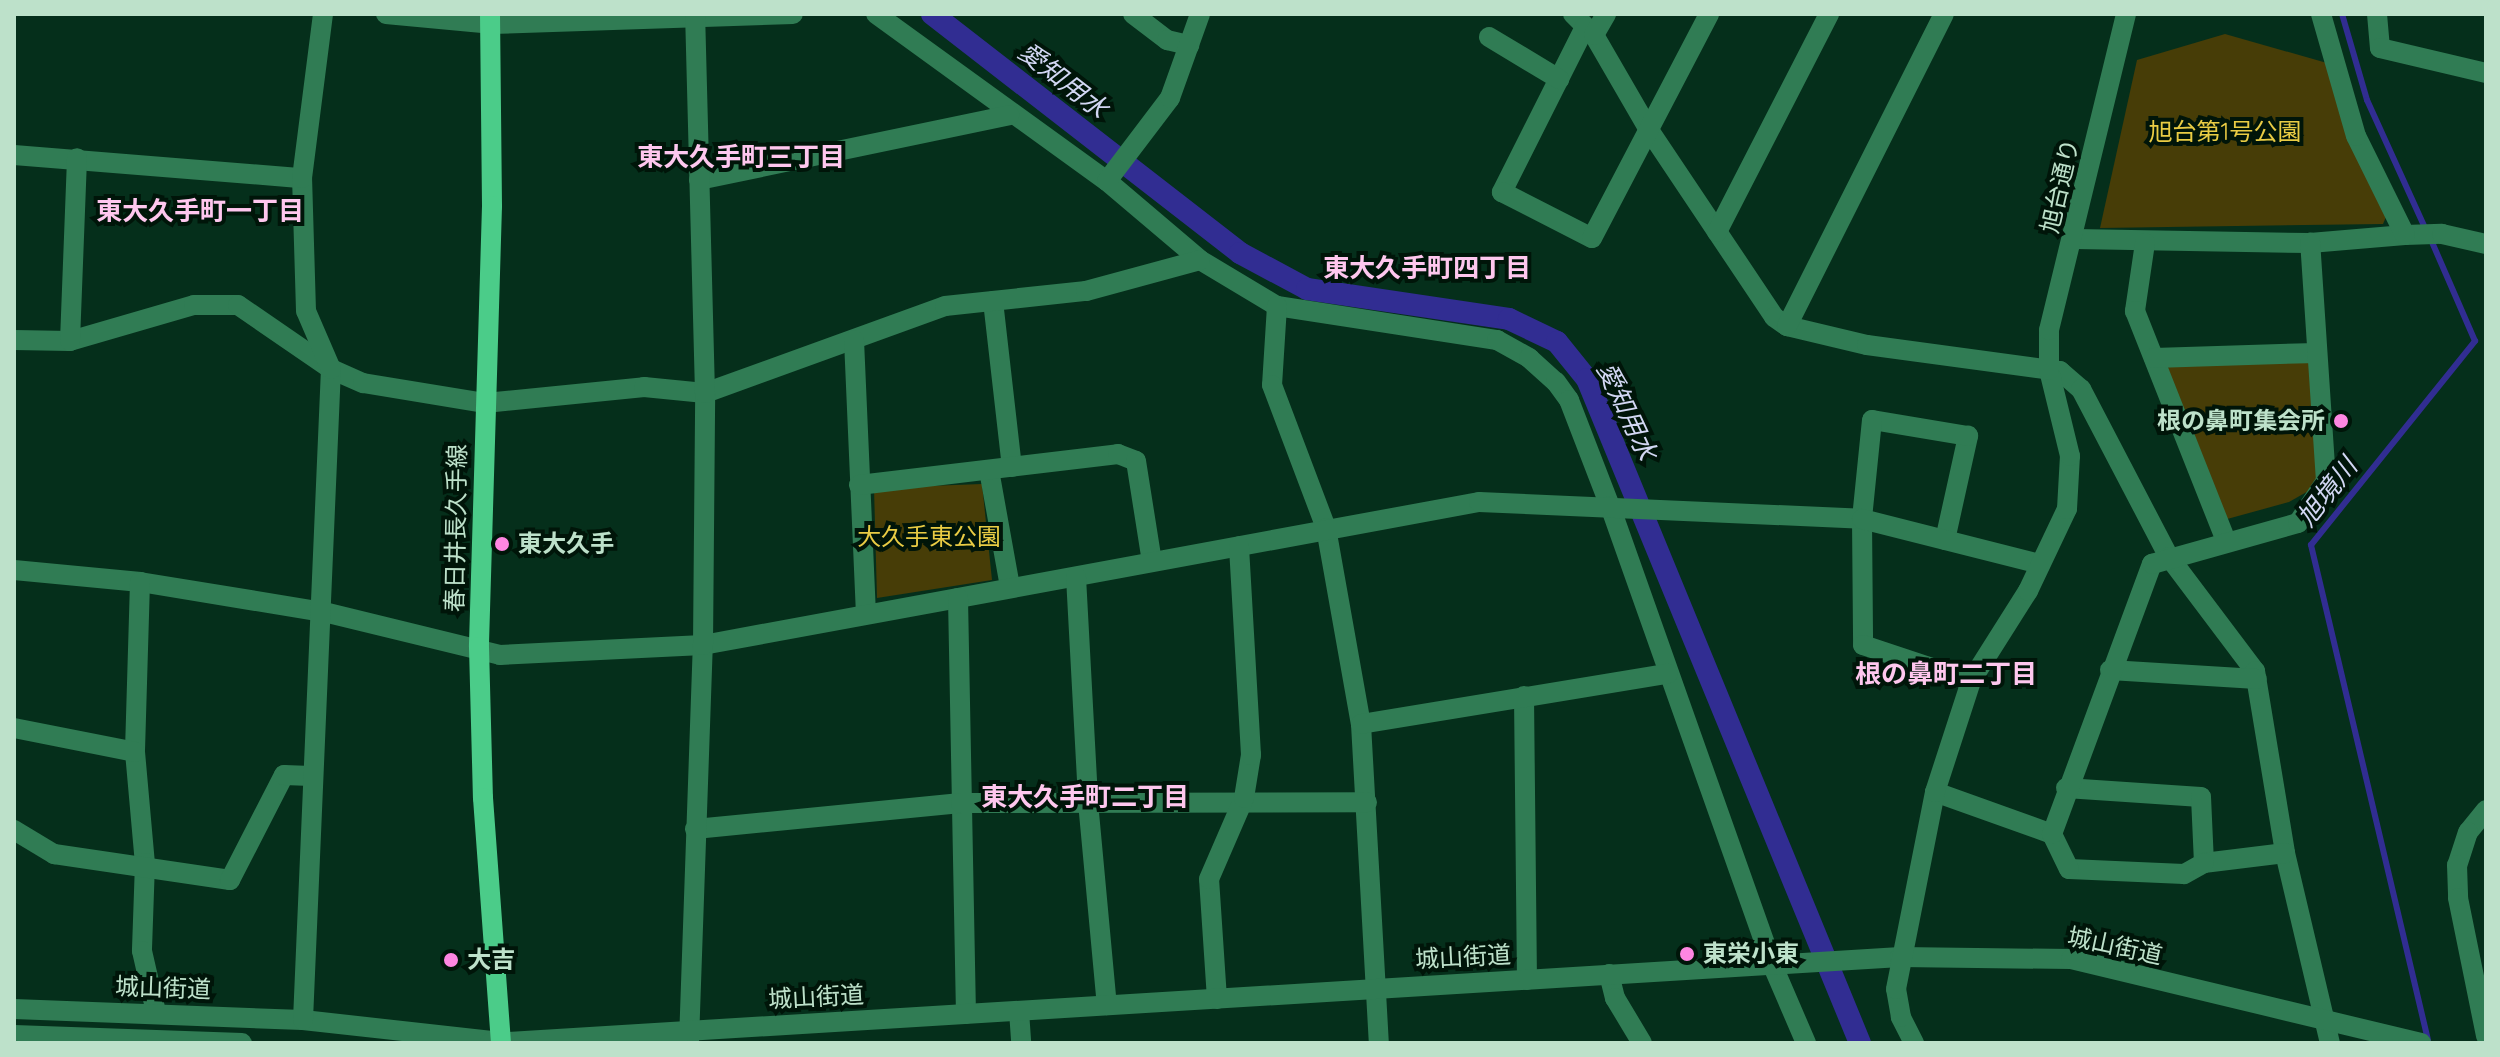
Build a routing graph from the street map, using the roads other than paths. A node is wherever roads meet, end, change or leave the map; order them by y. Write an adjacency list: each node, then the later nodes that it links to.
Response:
1 (323, 14): 25 (street)
2 (386, 14): 15 (street)
3 (695, 14): 4 (street); 15 (street); 26 (street)
4 (793, 14)
5 (876, 14): 21 (street)
6 (1133, 14): 18 (street)
7 (1200, 14): 18 (street)
8 (1606, 14): 16 (street)
9 (1709, 14): 22 (street)
10 (1829, 14): 28 (street)
11 (1944, 14): 37 (street)
12 (2126, 14): 30 (street, 旭台通り)
13 (2321, 14): 29 (street)
14 (2377, 14): 19 (street)
15 (490, 19): 46 (main road, 春日井長久手線)
16 (1584, 25): 20 (street); 22 (street)
17 (1489, 37): 20 (street)
18 (1189, 45): 27 (street)
19 (2486, 73)
20 (1559, 79): 22 (street)
21 (1009, 115): 26 (street); 27 (street)
22 (1649, 130): 28 (street)
23 (14, 155): 24 (street)
24 (77, 158): 25 (street); 40 (street)
25 (302, 178): 43 (street)
26 (699, 180): 45 (street)
27 (1107, 181): 34 (street)
28 (1717, 232): 37 (street)
29 (2405, 235): 32 (street); 33 (street)
30 (2075, 239): 31 (street); 44 (street, 旭台通り)
31 (2145, 243): 32 (street); 42 (street)
32 (2310, 243): 41 (street)
33 (2486, 244)
34 (1200, 260): 35 (street); 36 (street)
35 (993, 301): 39 (street); 47 (street)
36 (1277, 306): 50 (street); 52 (street)
37 (1787, 326): 44 (street)
38 (14, 340): 40 (street)
39 (854, 340): 45 (street); 49 (street)
40 (70, 341): 43 (street)
41 (2317, 353): 42 (street); 54 (street)
42 (2154, 358): 54 (street)
43 (331, 369): 46 (street); 64 (street)
44 (2049, 370): 56 (street); 58 (street, 旭台通り)
45 (705, 393): 46 (street); 66 (street)
46 (485, 403): 67 (main road, 春日井長久手線)
47 (1012, 467): 48 (street); 57 (street)
48 (989, 470): 49 (street); 62 (street)
49 (859, 485): 65 (street)
50 (1617, 507): 51 (street); 52 (street); 69 (street)
51 (1862, 519): 53 (street); 53 (street); 71 (street)
52 (1326, 528): 55 (street); 73 (street)
53 (1945, 540): 58 (street)
54 (2226, 541): 56 (street)
55 (1239, 546): 57 (street); 79 (street)
56 (2169, 557): 68 (street); 70 (street)
57 (1152, 562): 60 (street)
58 (2040, 564): 71 (street, 旭台通り)
59 (14, 570): 61 (street)
60 (1076, 577): 62 (street); 80 (street)
61 (140, 582): 64 (street); 75 (street)
62 (1010, 587): 63 (street)
63 (958, 598): 65 (street); 82 (street)
64 (324, 612): 67 (street); 76 (street)
65 (866, 612): 66 (street)
66 (703, 645): 67 (street); 84 (street)
67 (479, 647): 108 (main road, 春日井長久手線)
68 (2110, 670): 70 (street); 77 (street)
69 (1668, 674): 72 (street); 91 (street)
70 (2257, 679): 87 (street)
71 (1971, 681): 78 (street, 旭台通り)
72 (1524, 696): 73 (street); 93 (street)
73 (1361, 724): 81 (street)
74 (14, 728): 75 (street)
75 (135, 752): 88 (street)
76 (311, 776): 88 (street); 101 (street)
77 (2066, 788): 86 (street); 89 (street)
78 (1935, 792): 86 (street); 90 (street, 旭台通り)
79 (1244, 798): 80 (street); 81 (street); 95 (street)
80 (1088, 802): 82 (street); 96 (street)
81 (1367, 802): 94 (street)
82 (961, 803): 84 (street); 100 (street)
83 (2486, 810): 104 (street)
84 (695, 829): 105 (street)
85 (14, 830): 88 (street)
86 (2052, 834): 89 (street)
87 (2285, 853): 89 (street); 102 (street)
88 (145, 863): 99 (street)
89 (2204, 863)
90 (1900, 957): 91 (street, 城山街道); 102 (street, 城山街道); 113 (street, 旭台通り)
91 (1782, 964): 92 (street, 城山街道); 112 (street)
92 (1609, 974): 93 (street, 城山街道); 111 (street)
93 (1527, 980): 94 (street, 城山街道)
94 (1375, 989): 95 (street, 城山街道); 110 (street)
95 (1217, 999): 96 (street, 城山街道)
96 (1107, 1005): 98 (street, 城山街道)
97 (14, 1009): 99 (street, 城山街道)
98 (1019, 1011): 100 (street, 城山街道); 109 (street)
99 (156, 1012): 101 (street, 城山街道)
100 (966, 1014): 105 (street, 城山街道)
101 (303, 1020): 108 (street, 城山街道)
102 (2325, 1022): 114 (street); 115 (street, 城山街道)
103 (14, 1035): 106 (street, 城山街道)
104 (2486, 1036)
105 (688, 1037): 108 (street, 城山街道)
106 (163, 1040): 107 (street, 城山街道)
107 (242, 1043)
108 (497, 1043)
109 (1021, 1043)
110 (1379, 1043)
111 (1642, 1043)
112 (1806, 1043)
113 (1914, 1043)
114 (2330, 1043)
115 (2420, 1043)

